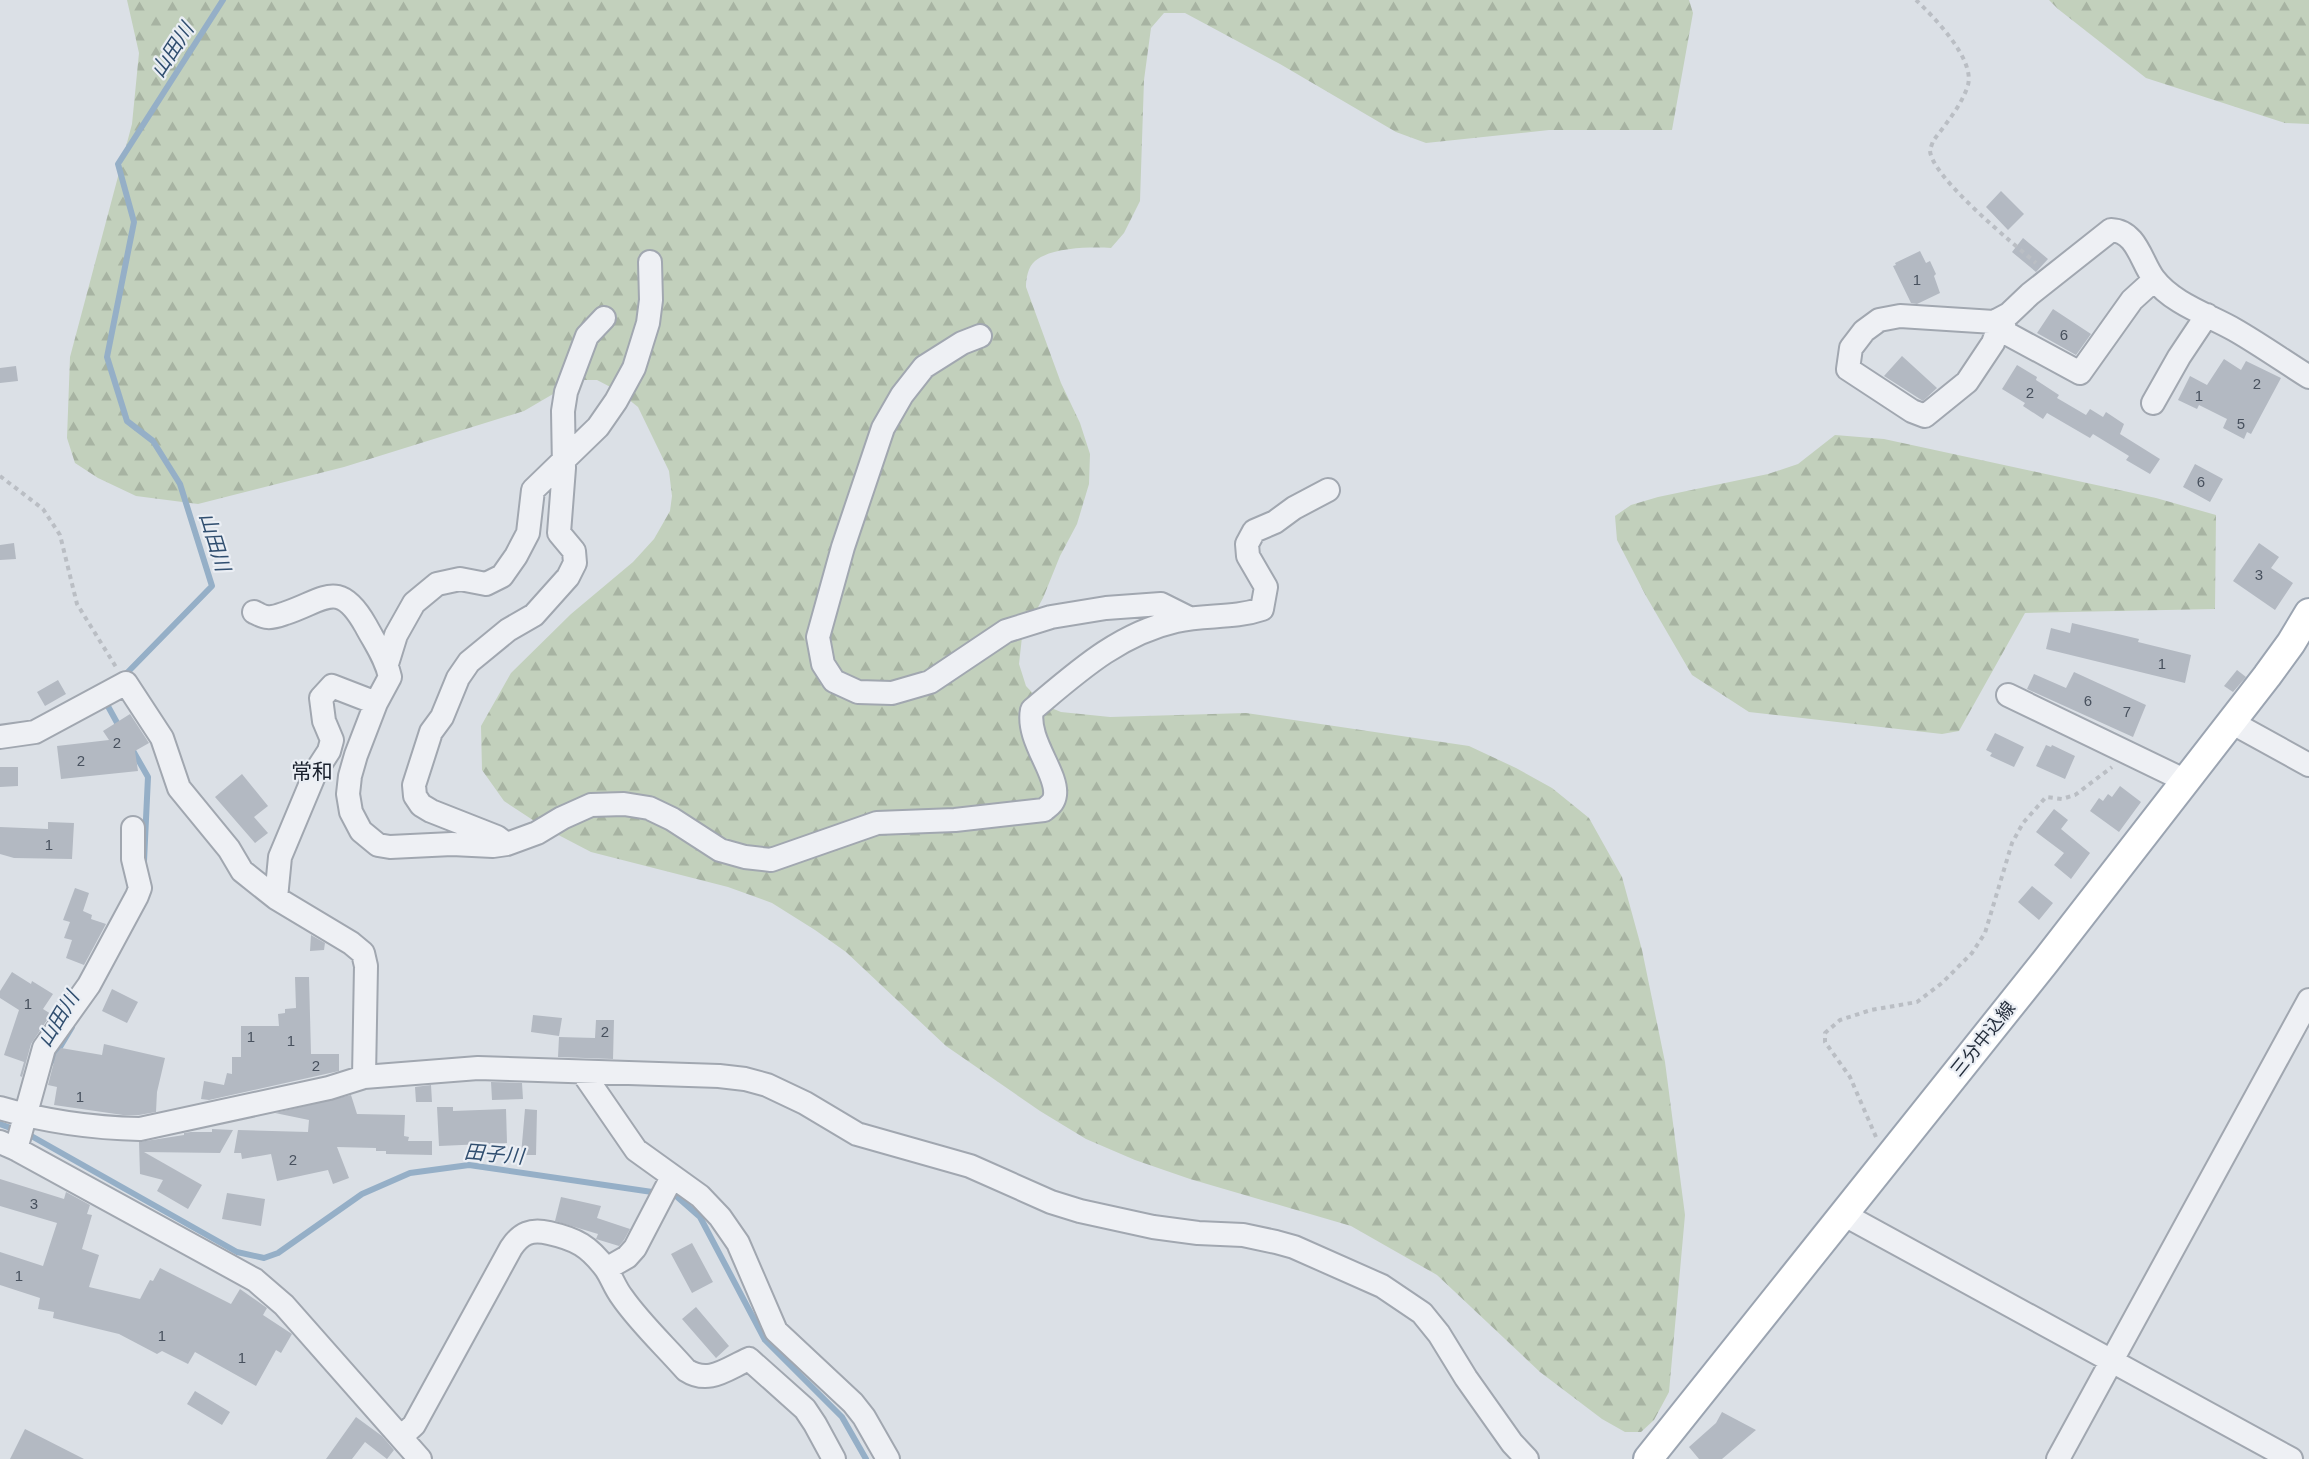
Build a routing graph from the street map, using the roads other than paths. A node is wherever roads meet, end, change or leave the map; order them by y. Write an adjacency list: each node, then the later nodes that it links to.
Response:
1 (650, 262): 9 (street)
2 (2154, 280): 3 (street); 5 (street); 5 (street)
3 (2207, 315): 7 (street); 8 (street)
4 (604, 318): 9 (street)
5 (2002, 318): 5 (street)
6 (980, 336): 13 (street)
7 (2309, 377)
8 (2153, 403)
9 (564, 460): 14 (street); 22 (street)
10 (1328, 490): 13 (street)
11 (254, 612): 14 (street)
12 (2309, 613): 17 (main road, 三分中込線)
13 (1189, 618): 22 (street)
14 (387, 664): 16 (street)
15 (2008, 695): 20 (street)
16 (376, 703): 22 (street); 23 (street)
17 (2231, 723): 19 (street); 20 (main road, 三分中込線)
18 (0, 737): 23 (street)
19 (2309, 765)
20 (2186, 781): 30 (main road, 三分中込線)
21 (133, 828): 28 (street)
22 (507, 844)
23 (276, 898): 26 (street)
24 (2309, 1000): 32 (street)
25 (583, 1073): 26 (street); 29 (street); 37 (street)
26 (364, 1077): 28 (street)
27 (0, 1108): 28 (street)
28 (13, 1138): 33 (street)
29 (671, 1179): 31 (street); 36 (street)
30 (1843, 1214): 32 (street); 38 (main road, 三分中込線)
31 (606, 1269): 33 (street); 35 (street)
32 (2111, 1360): 39 (street); 40 (street)
33 (401, 1437): 34 (street)
34 (420, 1459)
35 (834, 1459)
36 (888, 1459)
37 (1527, 1459)
38 (1648, 1459)
39 (2058, 1459)
40 (2291, 1459)

